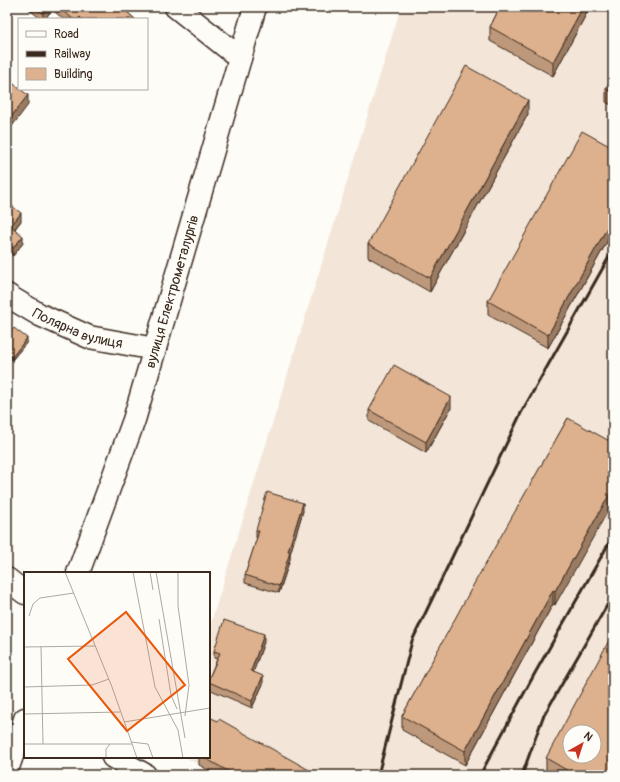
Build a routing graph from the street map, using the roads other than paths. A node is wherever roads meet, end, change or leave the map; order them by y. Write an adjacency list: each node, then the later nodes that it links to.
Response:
1 (176, 7): 3 (main road)
2 (254, 7): 3 (main road, вулиця Електрометалургів)
3 (240, 58): 5 (main road, вулиця Електрометалургів)
4 (7, 295): 5 (main road, Полярна вулиця)
5 (154, 349): 6 (main road, вулиця Електрометалургів)
6 (78, 572)
7 (7, 579): 8 (main road)
8 (24, 592)
9 (24, 722): 11 (main road)
10 (115, 758): 12 (main road)
11 (7, 770)
12 (145, 775)

